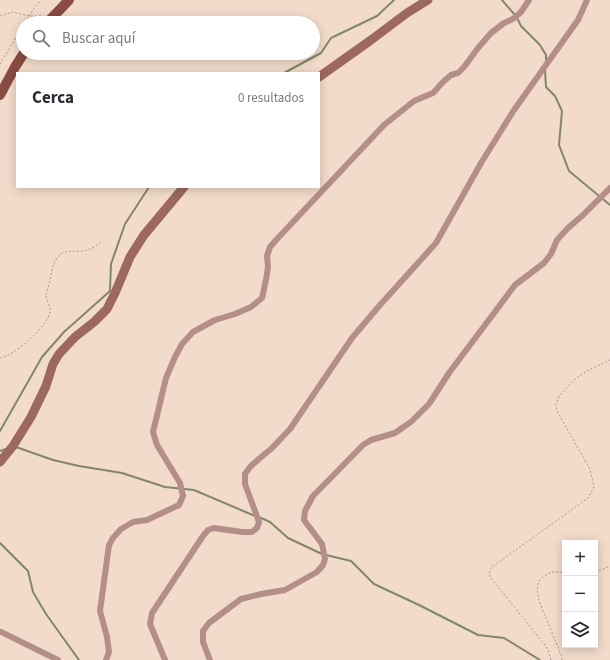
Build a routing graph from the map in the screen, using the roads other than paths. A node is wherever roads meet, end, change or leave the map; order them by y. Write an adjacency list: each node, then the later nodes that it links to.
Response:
1 (69, 0): 5 (main road)
2 (428, 0): 7 (street)
3 (528, 0): 14 (street)
4 (587, 0): 15 (street)
5 (53, 16)
6 (19, 60): 8 (main road)
7 (320, 76)
8 (0, 95)
9 (183, 188): 11 (street)
10 (610, 188): 16 (street)
11 (0, 462)
12 (0, 632): 13 (street)
13 (58, 660)
14 (106, 660)
15 (165, 660)
16 (210, 660)

